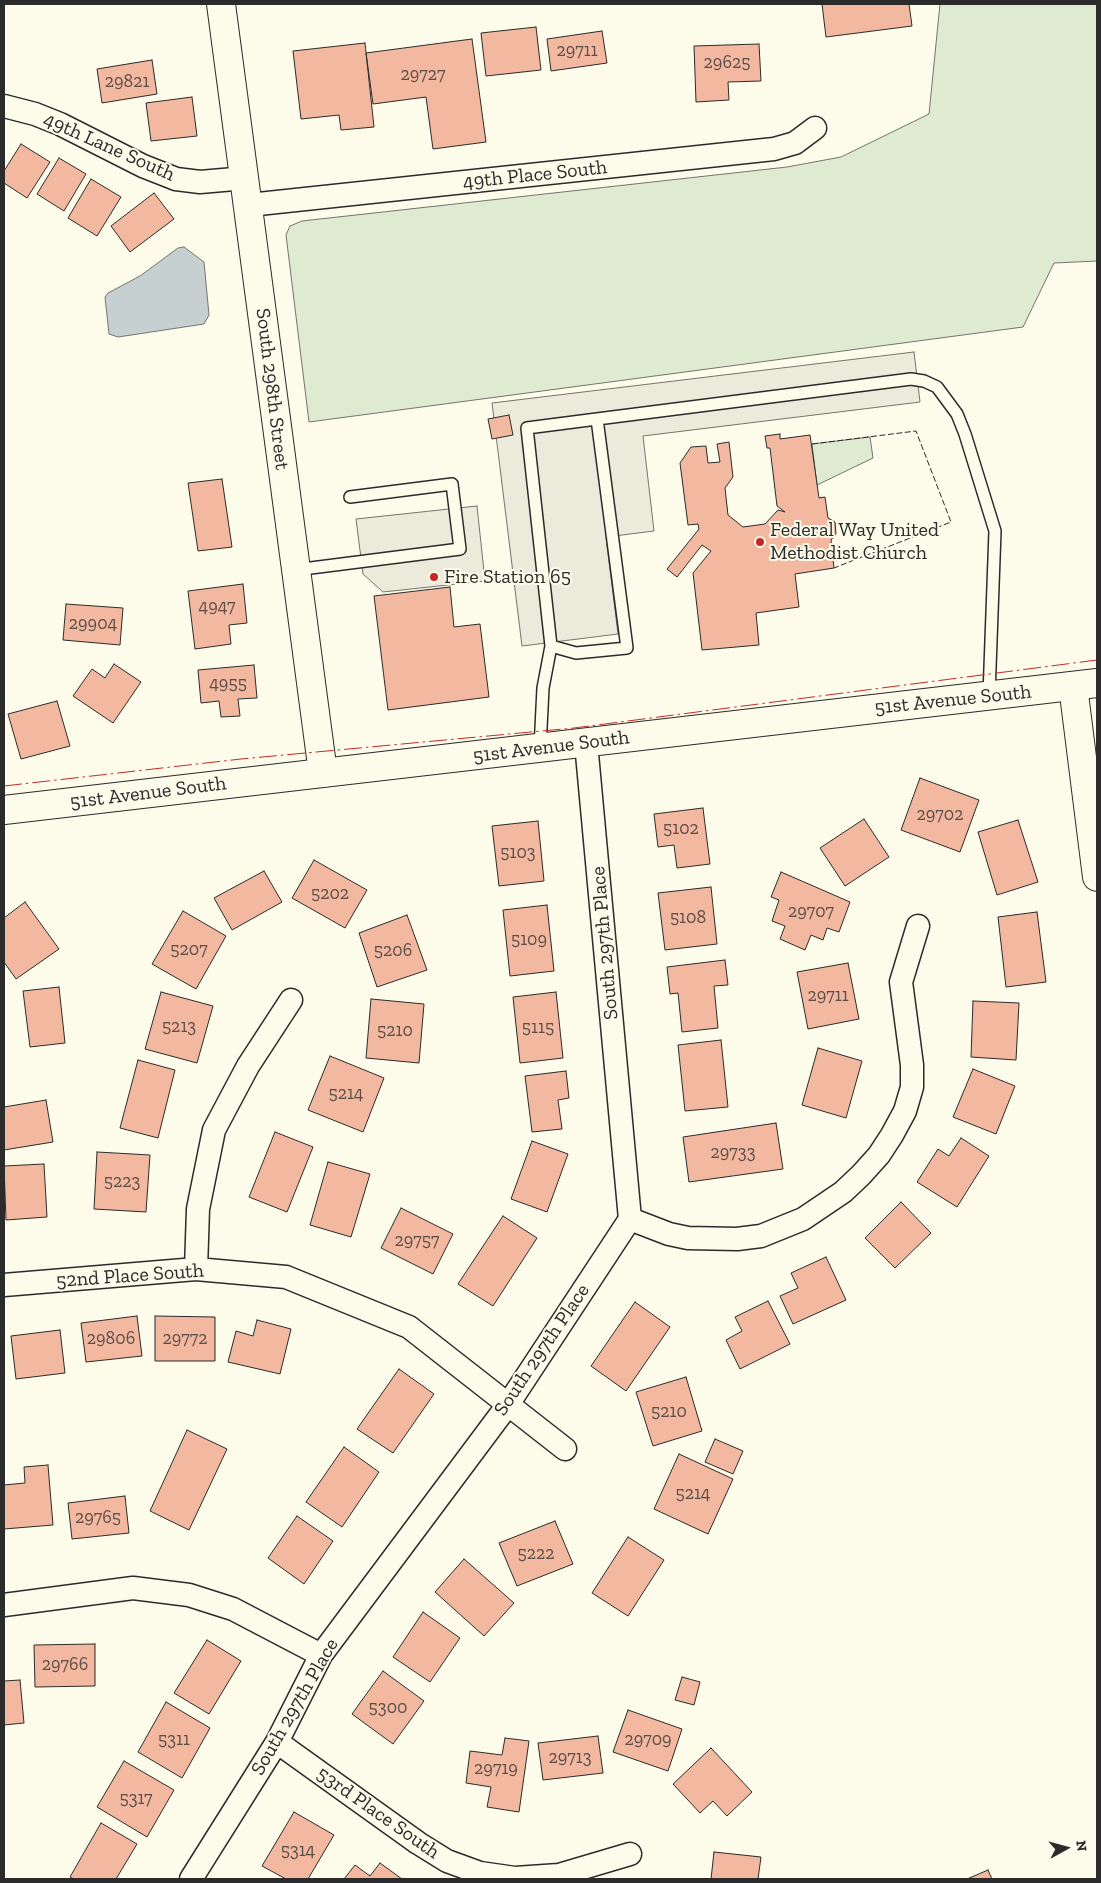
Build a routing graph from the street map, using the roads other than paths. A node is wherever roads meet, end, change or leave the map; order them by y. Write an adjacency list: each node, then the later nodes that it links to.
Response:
1 (221, 4): 4 (main road, South 298th Street)
2 (4, 106): 4 (street, 49th Lane South)
3 (814, 128): 5 (street, 49th Place South)
4 (246, 178): 5 (main road, South 298th Street)
5 (249, 206): 8 (main road, South 298th Street)
6 (597, 419): 9 (lane); 9 (lane); 11 (lane)
7 (350, 496): 8 (lane)
8 (295, 570): 14 (main road, South 298th Street)
9 (551, 646): 13 (lane)
10 (1085, 685): 11 (main road, 51st Avenue South); 16 (main road)
11 (989, 697): 12 (main road, 51st Avenue South)
12 (586, 743): 13 (main road, 51st Avenue South); 19 (street, South 297th Place)
13 (540, 748): 14 (main road, 51st Avenue South)
14 (323, 773): 15 (main road, 51st Avenue South)
15 (4, 810)
16 (1097, 877)
17 (918, 926): 19 (street)
18 (291, 1000): 20 (street)
19 (630, 1219): 22 (street, South 297th Place)
20 (196, 1269): 21 (street, 52nd Place South); 22 (street, 52nd Place South)
21 (4, 1285)
22 (507, 1406): 23 (street, 52nd Place South); 25 (street, South 297th Place)
23 (565, 1449)
24 (4, 1605): 25 (street)
25 (321, 1655): 26 (street, South 297th Place)
26 (277, 1742): 27 (street, 53rd Place South); 28 (street, South 297th Place)
27 (630, 1854)
28 (191, 1879)

